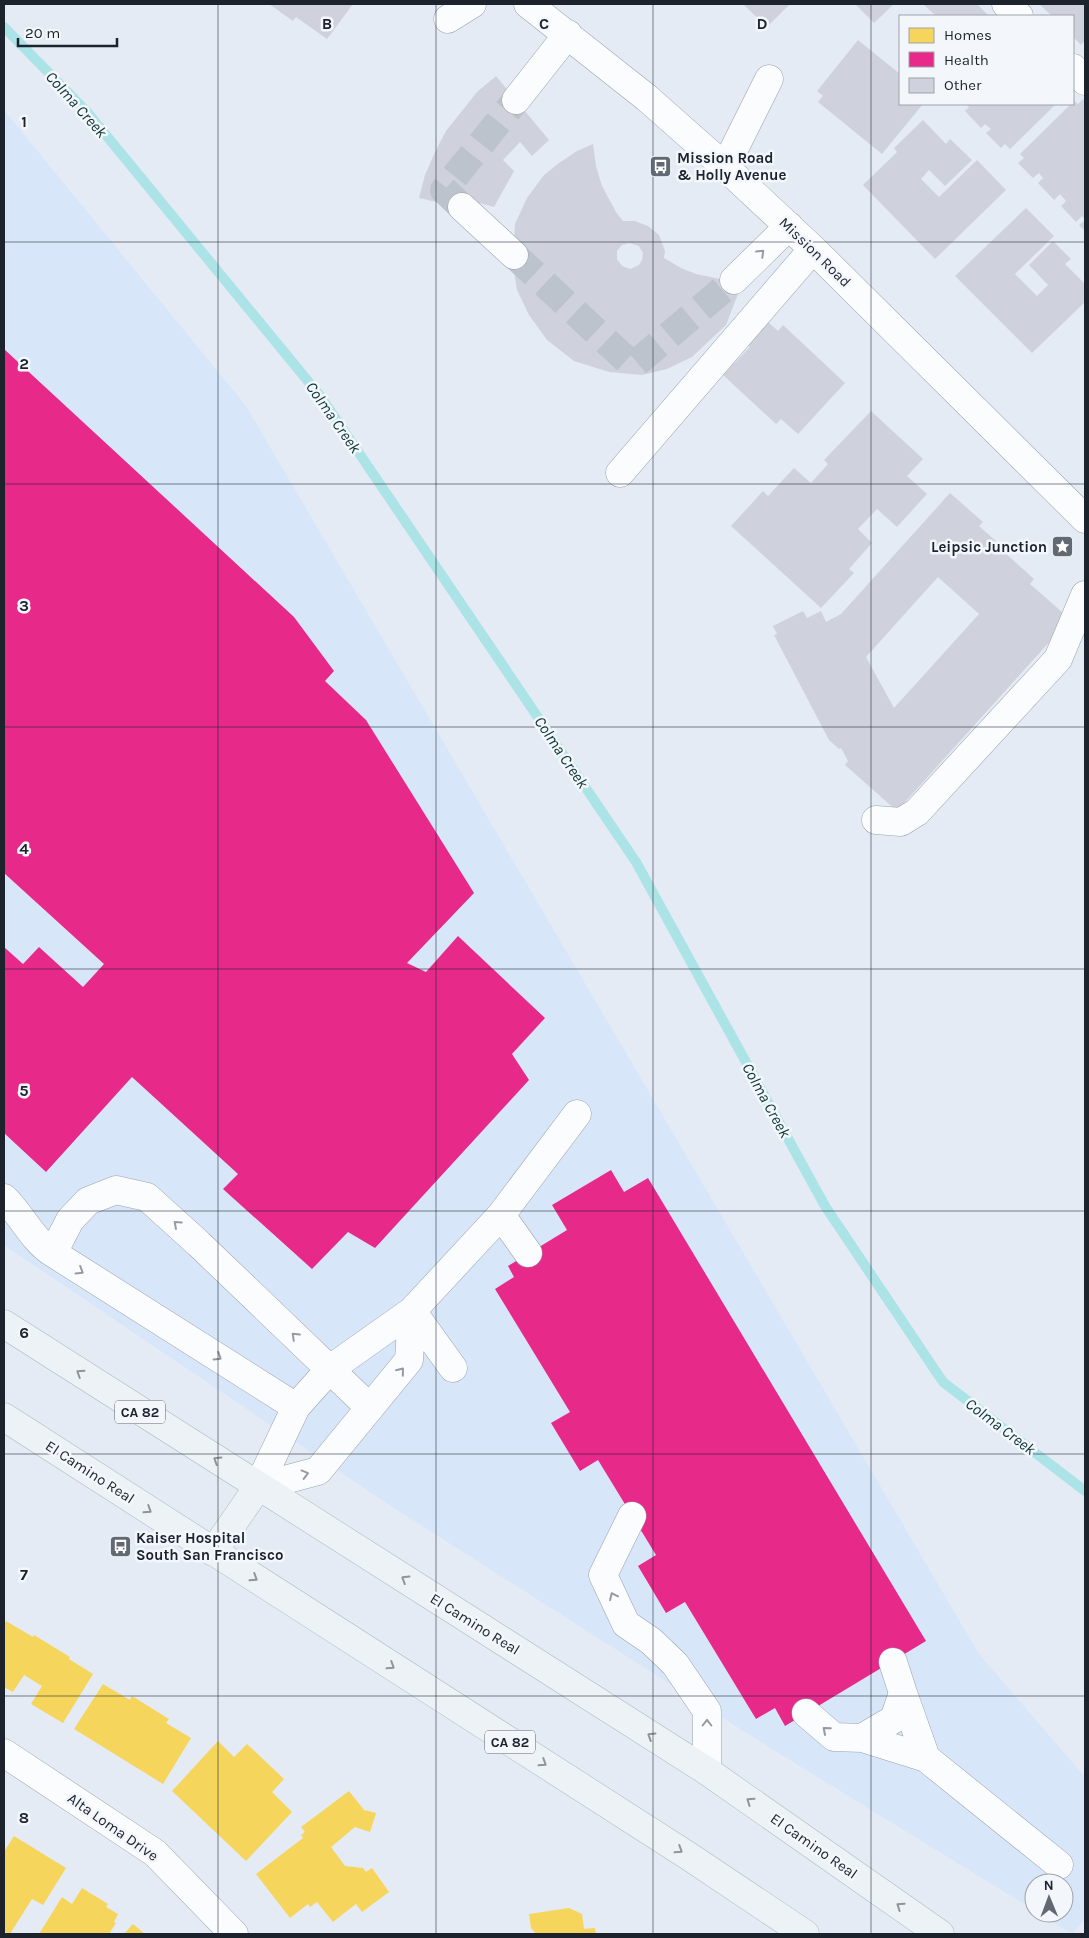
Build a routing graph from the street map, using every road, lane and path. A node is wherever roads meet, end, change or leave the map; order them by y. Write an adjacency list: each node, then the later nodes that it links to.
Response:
1 (472, 4): 5 (street)
2 (528, 4): 6 (street, Mission Road)
3 (1006, 4): 4 (street)
4 (1018, 15)
5 (448, 19)
6 (568, 34): 10 (street); 11 (street, Mission Road)
7 (1074, 69): 9 (street)
8 (769, 79): 11 (street)
9 (1085, 81)
10 (516, 100)
11 (725, 167): 13 (street, Mission Road)
12 (462, 208): 15 (street)
13 (789, 226): 14 (street, Mission Road); 16 (street, one-way to 13)
14 (813, 249): 17 (street); 18 (street, Mission Road)
15 (514, 255)
16 (734, 280)
17 (620, 473)
18 (1085, 519)
19 (1085, 595): 20 (street)
20 (876, 820)
21 (577, 1114): 23 (street)
22 (4, 1198): 25 (street)
23 (501, 1215): 24 (street); 26 (street)
24 (528, 1253)
25 (53, 1254): 29 (street, one-way to 25); 30 (street, one-way to 30)
26 (412, 1311): 28 (street); 29 (street); 31 (street, one-way to 26)
27 (4, 1324): 33 (main road, El Camino Real / CA 82, one-way to 27)
28 (453, 1368)
29 (330, 1369): 30 (street); 31 (street)
30 (296, 1407): 33 (street)
31 (370, 1408): 33 (street, one-way to 31)
32 (4, 1417): 35 (main road, El Camino Real / CA 82, one-way to 35)
33 (258, 1486): 35 (main road); 42 (main road, El Camino Real / CA 82, one-way to 33)
34 (632, 1516): 42 (street, one-way to 34)
35 (213, 1552): 45 (main road, El Camino Real / CA 82, one-way to 45)
36 (893, 1662): 37 (street)
37 (903, 1693): 39 (street); 41 (street)
38 (806, 1713): 39 (street, one-way to 38)
39 (862, 1738): 41 (street)
40 (4, 1753): 44 (street, Alta Loma Drive)
41 (926, 1758): 43 (street)
42 (707, 1771): 46 (main road, El Camino Real / CA 82, one-way to 42)
43 (1059, 1865)
44 (234, 1934)
45 (805, 1934)
46 (940, 1934)

